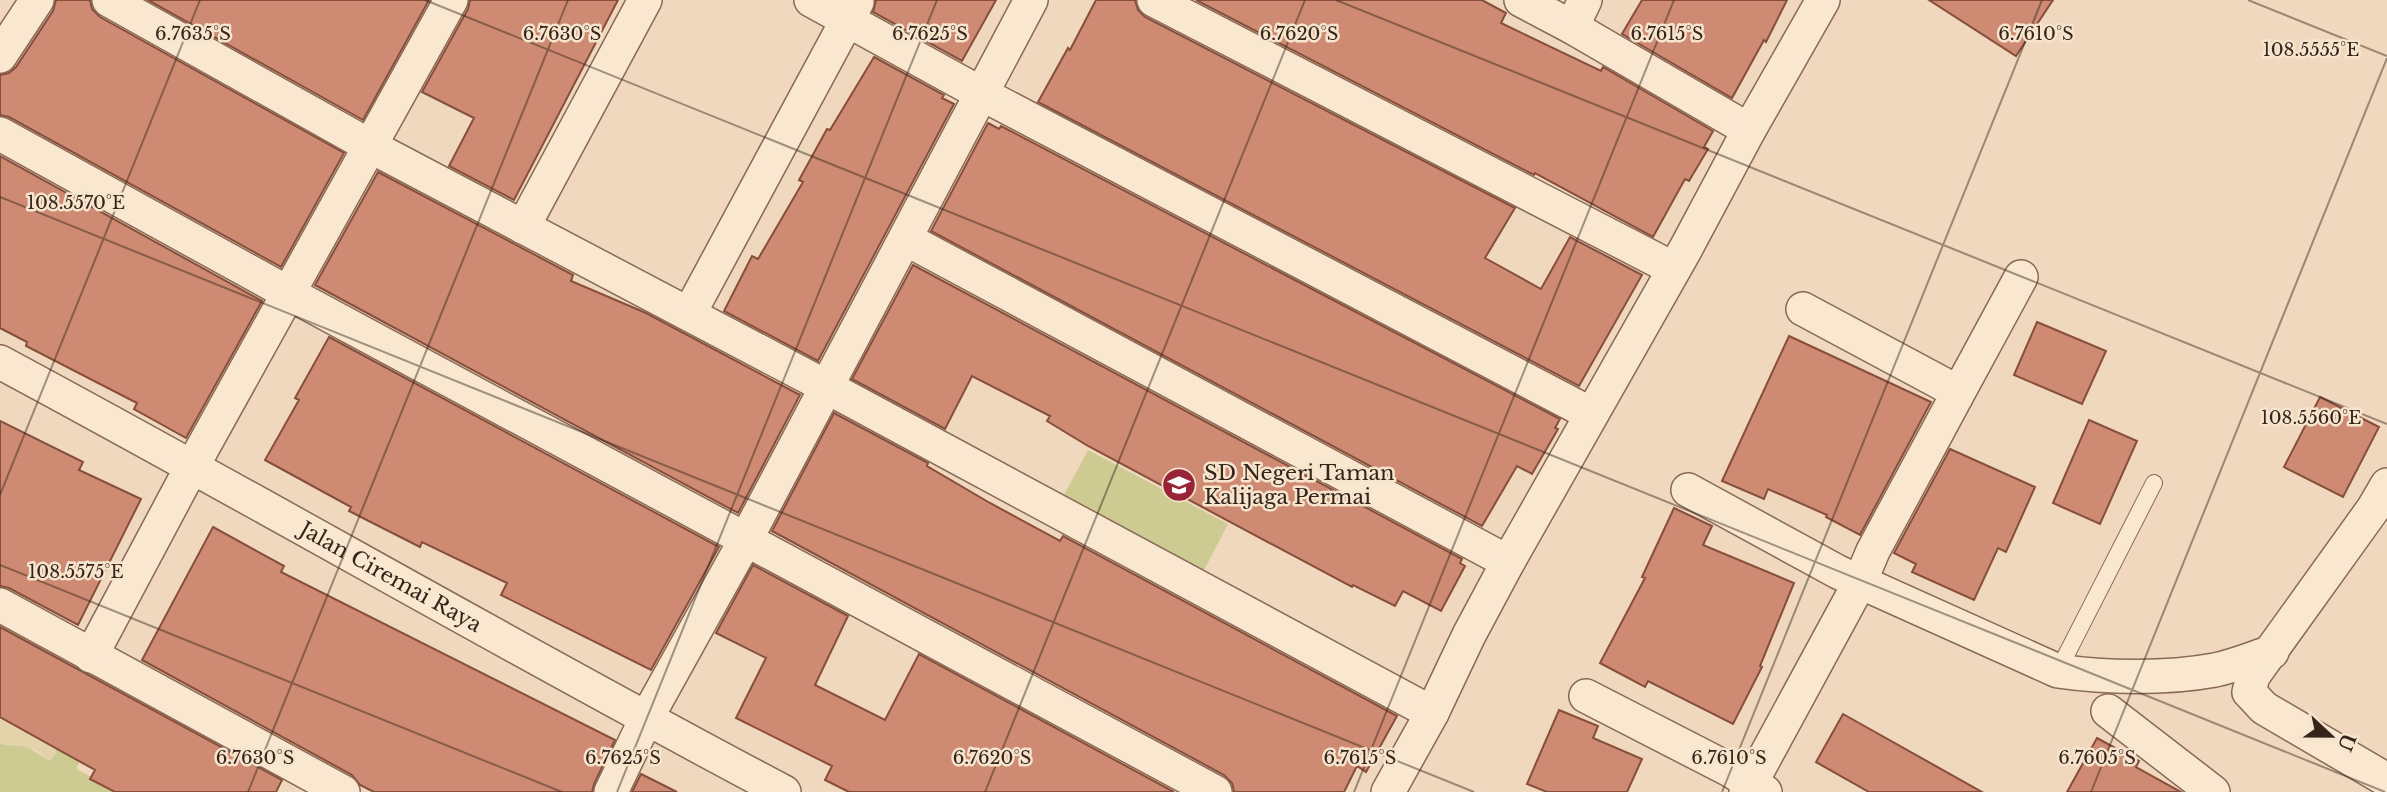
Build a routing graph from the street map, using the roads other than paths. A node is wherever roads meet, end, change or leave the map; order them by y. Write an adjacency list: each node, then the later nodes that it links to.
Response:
1 (37, 0): 12 (street)
2 (109, 0): 16 (street)
3 (451, 0): 16 (street)
4 (645, 0): 17 (street)
5 (811, 0): 10 (street)
6 (1031, 0): 13 (street)
7 (1154, 0): 19 (street)
8 (1521, 0): 11 (street)
9 (1823, 0): 14 (street)
10 (853, 10): 13 (street); 23 (street)
11 (1579, 13): 14 (street)
12 (0, 56)
13 (980, 93): 18 (street); 27 (street)
14 (1749, 130): 19 (street)
15 (0, 134): 21 (street)
16 (370, 146): 17 (street); 21 (street)
17 (523, 227): 23 (street)
18 (906, 239): 25 (street); 33 (street)
19 (1674, 269): 27 (street)
20 (2021, 277): 26 (street)
21 (289, 295): 28 (street); 32 (street)
22 (1803, 309): 26 (street)
23 (689, 314): 25 (street)
24 (0, 362): 28 (street, Jalan Ciremai Raya)
25 (825, 386): 32 (street); 41 (street)
26 (1956, 397): 34 (street)
27 (1591, 414): 33 (street)
28 (193, 466): 37 (street); 42 (street, Jalan Ciremai Raya)
29 (2154, 483): 38 (lane)
30 (1688, 490): 34 (street)
31 (2382, 504): 36 (street)
32 (746, 539): 42 (street); 48 (street)
33 (1508, 562): 41 (street)
34 (1860, 582): 38 (street); 44 (street)
35 (0, 605): 37 (street)
36 (2272, 652): 38 (street); 43 (street)
37 (91, 656): 45 (street)
38 (2058, 671)
39 (1586, 696): 44 (street)
40 (2108, 711): 50 (street)
41 (1432, 713): 49 (street)
42 (646, 719): 46 (street); 47 (street, Jalan Ciremai Raya)
43 (2387, 780)
44 (1748, 784)
45 (343, 792)
46 (611, 792)
47 (784, 792)
48 (1215, 792)
49 (1388, 792)
50 (2213, 792)

